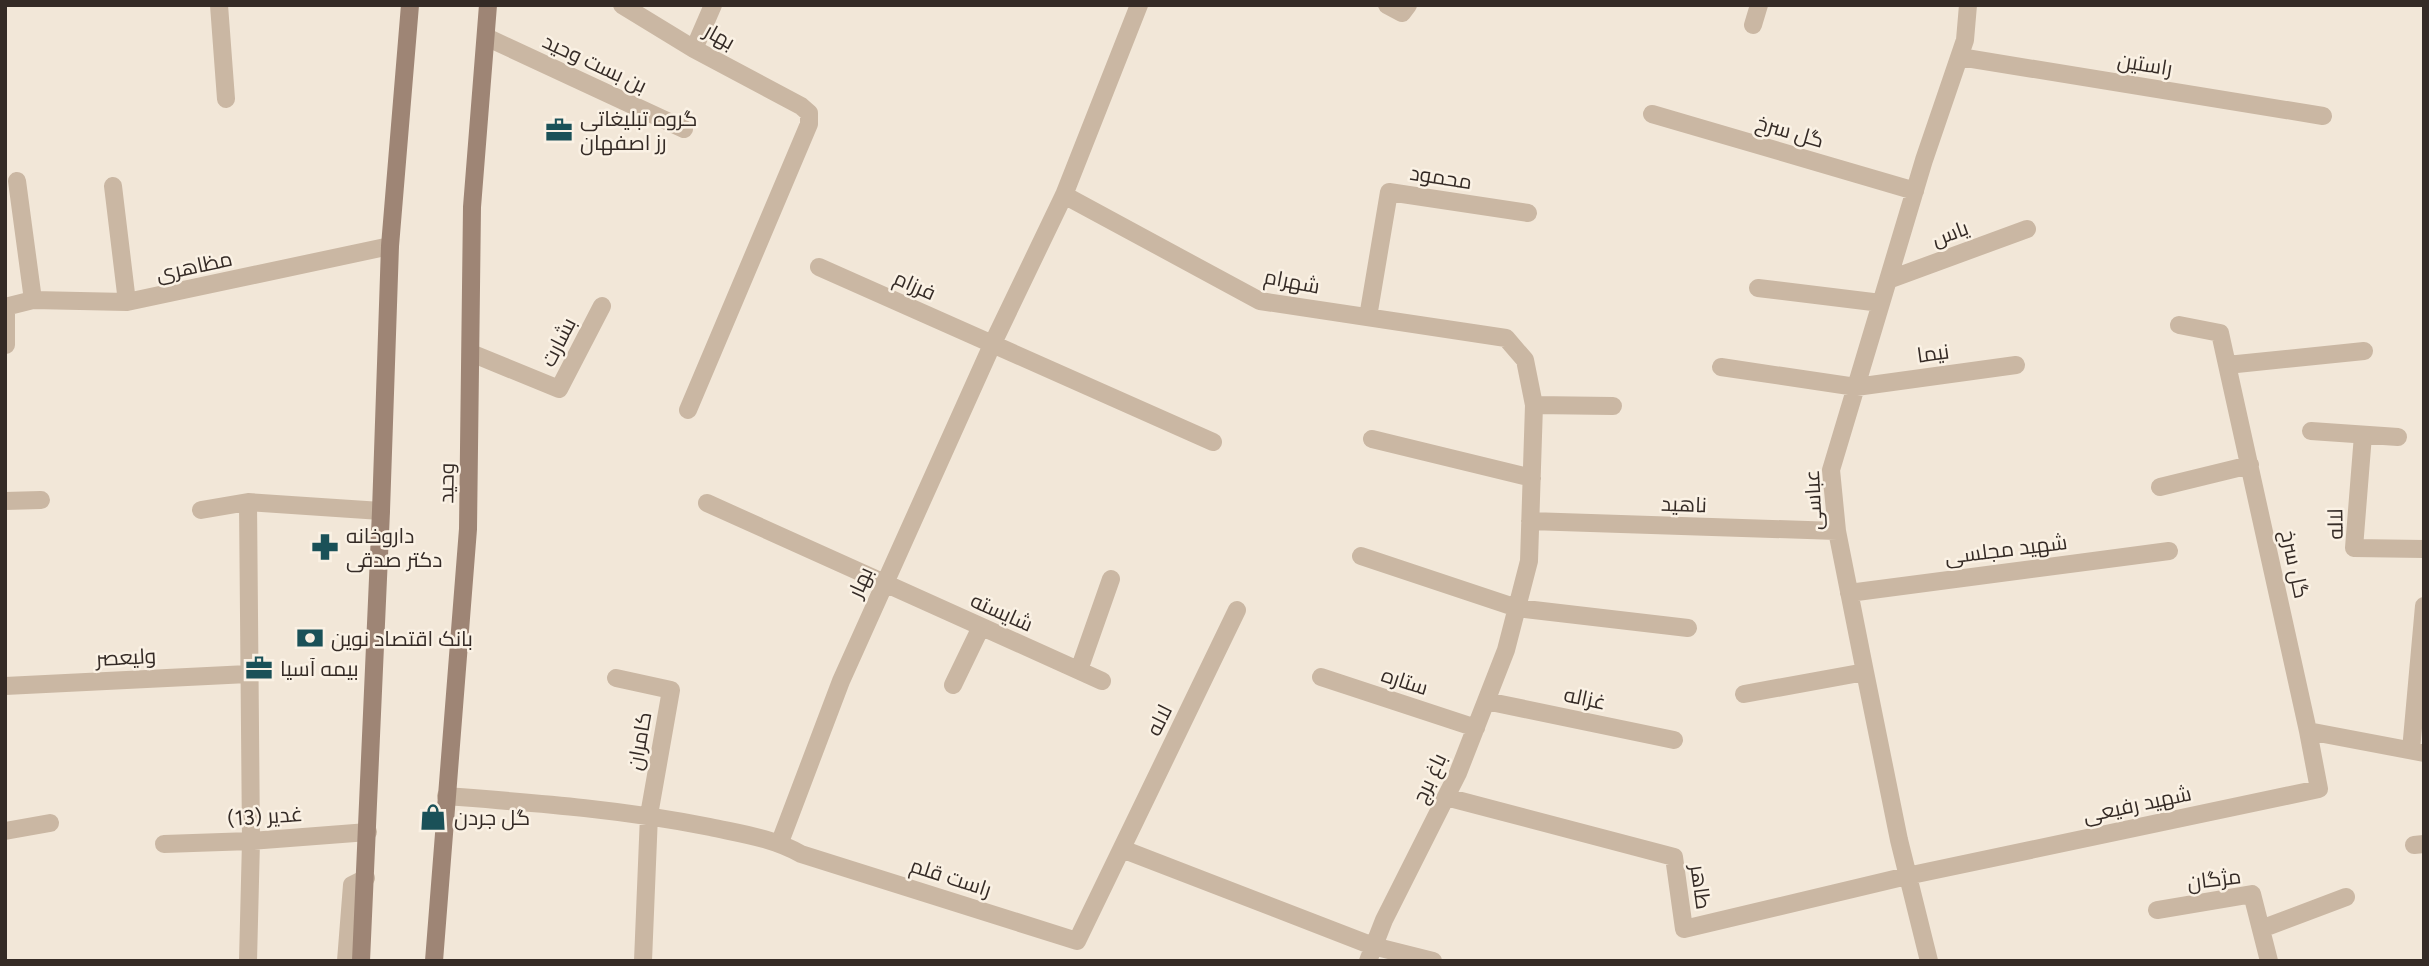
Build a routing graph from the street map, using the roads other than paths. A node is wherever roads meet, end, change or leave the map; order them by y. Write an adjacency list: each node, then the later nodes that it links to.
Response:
1 (219, 5): 15 (street)
2 (410, 5): 25 (main road)
3 (488, 5): 12 (main road, وحید)
4 (622, 5): 13 (street, بهار)
5 (713, 5): 13 (street)
6 (1139, 5): 22 (street, بهار)
7 (1387, 5): 8 (street)
8 (1408, 5)
9 (1759, 5): 11 (street)
10 (1968, 5): 14 (street, عباسی)
11 (1753, 25)
12 (486, 37): 18 (street, بن بست وحید); 39 (main road, وحید)
13 (694, 49): 47 (street, بهار)
14 (1960, 57): 17 (street, راستین); 21 (street, عباسی)
15 (226, 99)
16 (1652, 114): 21 (street, گل سرخ)
17 (2323, 116)
18 (684, 130)
19 (17, 181): 29 (street)
20 (113, 186): 30 (street)
21 (1915, 191): 27 (street, عباسی)
22 (1064, 195): 34 (street, شهرام); 37 (street, بهار)
23 (1528, 213): 34 (street, محمود)
24 (2027, 229): 27 (street, یاس)
25 (390, 246): 30 (street, مظاهری); 61 (main road)
26 (819, 267): 37 (street, فرزام)
27 (1888, 280): 31 (street, عباسی)
28 (1758, 288): 31 (street)
29 (33, 300): 30 (street, مظاهری); 33 (street, مظاهری)
30 (127, 302)
31 (1881, 303): 44 (street, عباسی)
32 (602, 306): 39 (street, بشارت)
33 (6, 307): 36 (street)
34 (1368, 317): 40 (street, شهرام)
35 (2179, 325): 42 (street, گل سرخ)
36 (6, 345)
37 (992, 345): 52 (street); 68 (street, بهار)
38 (2364, 351): 42 (street)
39 (471, 353): 89 (main road, وحید)
40 (1525, 360): 45 (street, باغ برج)
41 (2016, 365): 44 (street, نیما)
42 (2227, 365): 53 (street, گل سرخ)
43 (1721, 367): 44 (street, نیما)
44 (1856, 387): 63 (street, عباسی)
45 (1534, 405): 46 (street); 54 (street, باغ برج)
46 (1613, 405)
47 (688, 410)
48 (2311, 431): 49 (street)
49 (2363, 435): 50 (street); 64 (street, لاله)
50 (2398, 437)
51 (1372, 439): 54 (street)
52 (1213, 442)
53 (2250, 466): 55 (street); 86 (street, گل سرخ)
54 (1532, 478): 62 (street, باغ برج)
55 (2160, 487)
56 (5, 500): 57 (street)
57 (41, 500)
58 (248, 502): 60 (street); 61 (street); 77 (street)
59 (707, 503): 68 (street)
60 (201, 510)
61 (382, 511): 94 (main road)
62 (1530, 521): 63 (street, ناهید); 71 (street, باغ برج)
63 (1837, 531): 69 (street, عباسی)
64 (2424, 549)
65 (2169, 551): 69 (street, شهید مجلسی)
66 (1361, 556): 71 (street)
67 (1111, 579): 75 (street)
68 (884, 584): 73 (street, شایسته); 96 (street, بهار)
69 (1849, 593): 76 (street, عباسی)
70 (2424, 606): 88 (street)
71 (1517, 608): 74 (street); 84 (street, باغ برج)
72 (1237, 610): 98 (street, لاله)
73 (981, 627): 75 (street, شایسته); 81 (street)
74 (1688, 628)
75 (1079, 670): 80 (street, شایسته)
76 (1865, 672): 83 (street); 99 (street, عباسی)
77 (248, 674): 82 (street, ولیعصر); 95 (street)
78 (1321, 677): 85 (street, ستاره)
79 (616, 678): 91 (street, کامران)
80 (1101, 681)
81 (953, 684)
82 (5, 686)
83 (1744, 694)
84 (1486, 701): 85 (street, باغ برج); 87 (street, غزاله)
85 (1476, 728): 90 (street, باغ برج)
86 (2308, 731): 88 (street); 99 (street, شهید رفیعی)
87 (1674, 740)
88 (2417, 752)
89 (446, 796): 91 (street, راست قلم); 108 (main road, وحید)
90 (1446, 797): 99 (street, طاهر); 104 (street, باغ برج)
91 (649, 815): 96 (street, راست قلم); 109 (street)
92 (50, 823): 93 (street)
93 (5, 831)
94 (368, 832): 95 (street, غدیر (13)); 100 (main road)
95 (251, 841): 97 (street, غدیر (13)); 105 (street)
96 (780, 842): 98 (street, راست قلم)
97 (164, 844)
98 (1122, 849): 104 (street)
99 (1908, 876): 111 (street, عباسی)
100 (366, 878): 106 (street); 107 (main road)
101 (2346, 897): 103 (street)
102 (2157, 910): 103 (street, مژگان)
103 (2261, 929): 112 (street, مژگان)
104 (1371, 954): 110 (street)
105 (248, 961)
106 (346, 961)
107 (361, 961)
108 (434, 961)
109 (643, 961)
110 (1433, 961)
111 (1929, 961)
112 (2269, 961)

